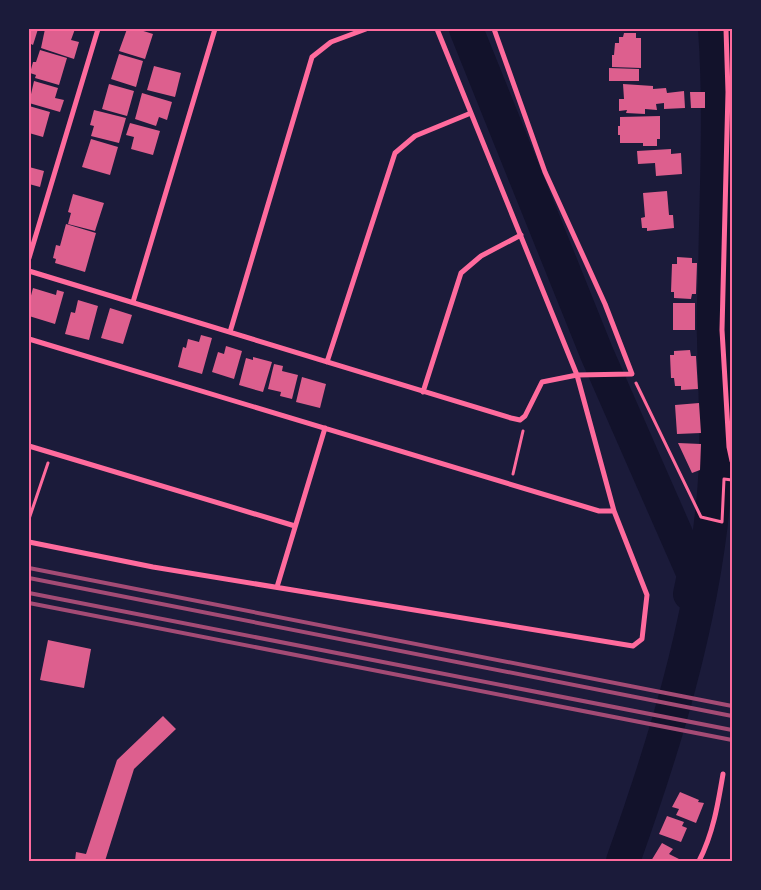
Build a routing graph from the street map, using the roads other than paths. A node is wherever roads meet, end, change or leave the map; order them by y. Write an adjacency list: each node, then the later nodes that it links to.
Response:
1 (98, 29): 9 (street)
2 (215, 29): 11 (street)
3 (366, 29): 12 (street)
4 (438, 29): 7 (street)
5 (494, 29): 15 (street)
6 (726, 29): 19 (street)
7 (471, 113): 8 (street); 14 (street)
8 (521, 235): 15 (street); 16 (street)
9 (29, 258)
10 (29, 270): 11 (street)
11 (133, 302): 12 (street)
12 (230, 332): 14 (street)
13 (29, 340): 17 (street)
14 (327, 362): 16 (street)
15 (577, 375): 16 (street); 20 (street)
16 (424, 392)
17 (325, 428): 20 (street); 21 (street)
18 (29, 446): 21 (street)
19 (732, 461)
20 (614, 511): 23 (street)
21 (296, 526): 23 (street)
22 (29, 542): 23 (street)
23 (277, 587)
24 (723, 774): 25 (street)
25 (699, 861)

